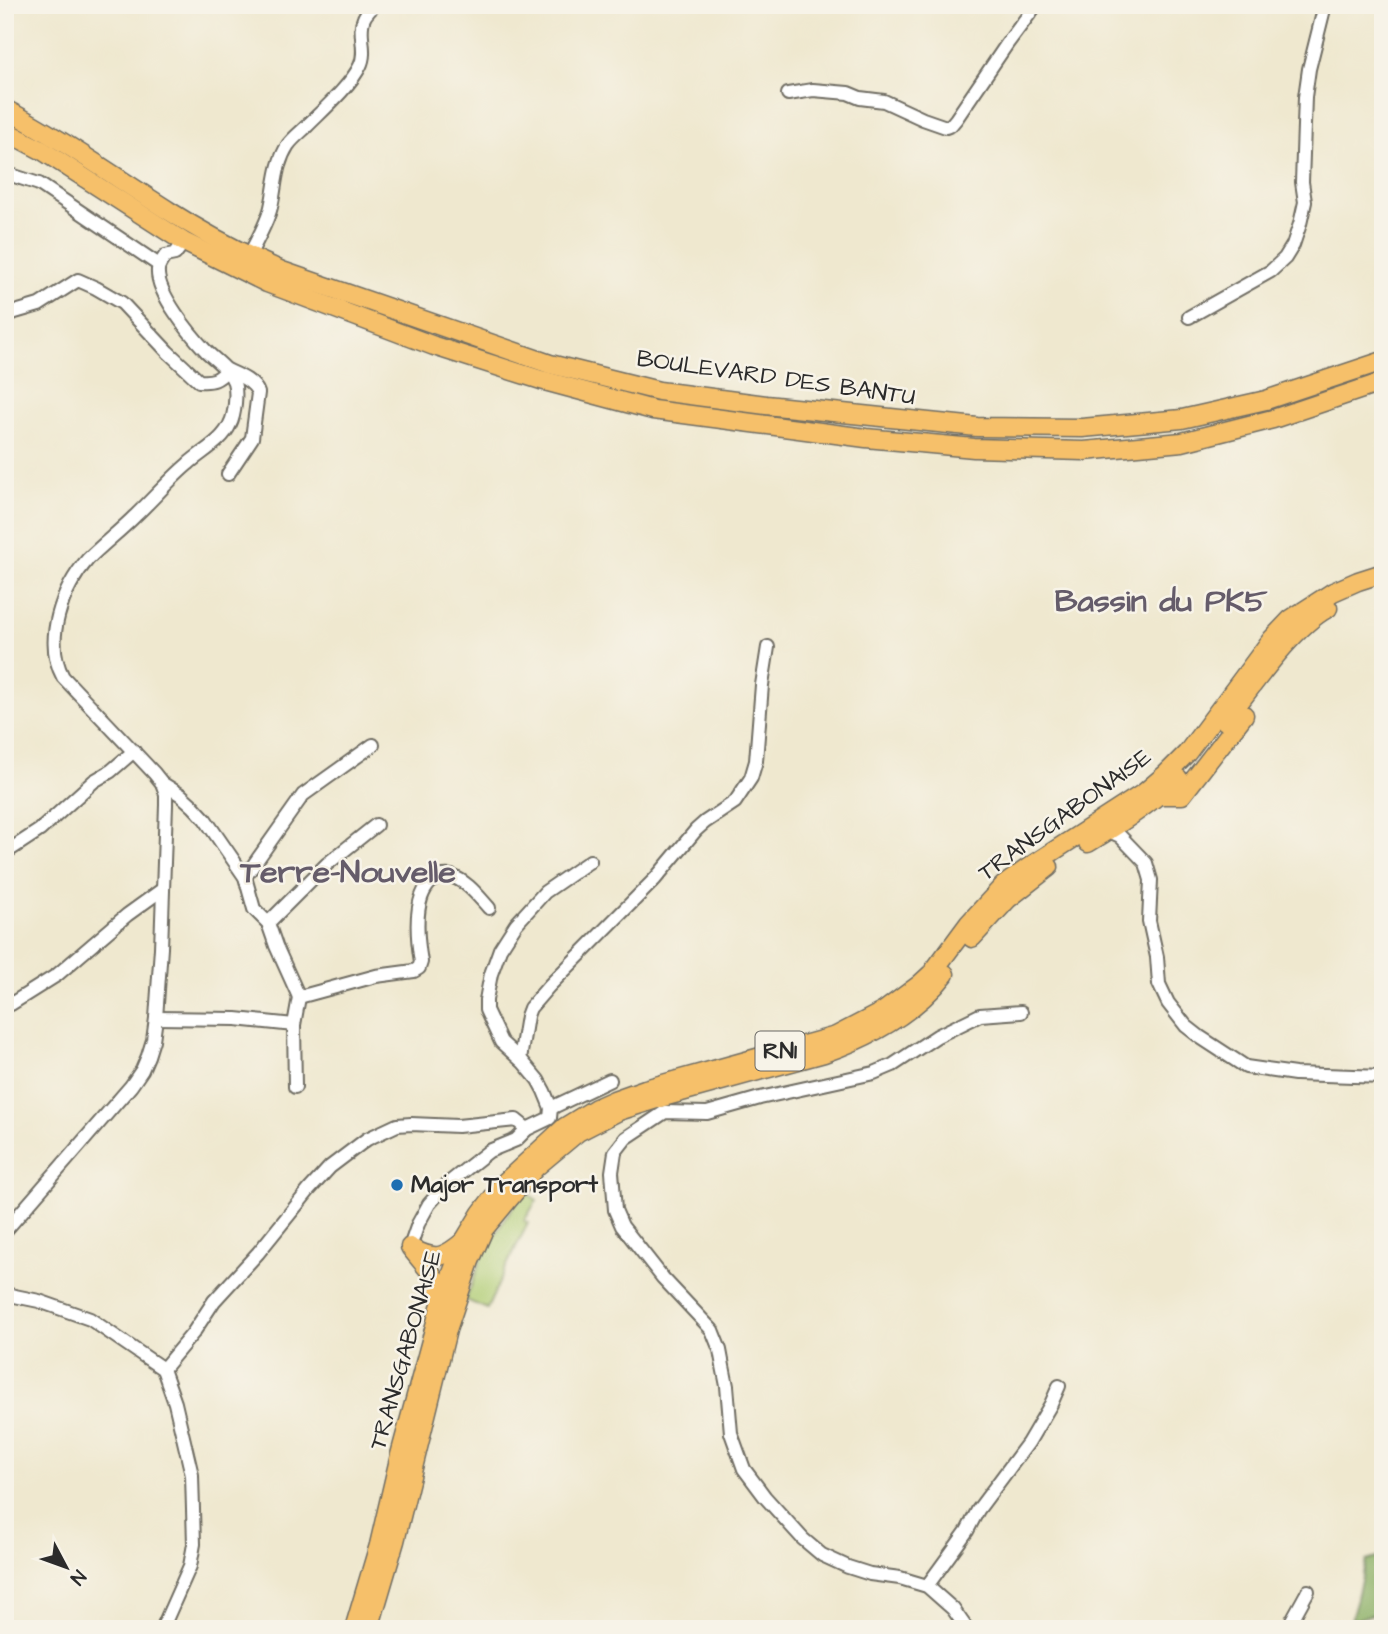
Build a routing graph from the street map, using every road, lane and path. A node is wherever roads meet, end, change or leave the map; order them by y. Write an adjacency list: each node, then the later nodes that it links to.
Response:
1 (374, 5): 9 (street)
2 (1036, 5): 4 (street)
3 (1325, 5): 12 (street)
4 (788, 94)
5 (5, 109): 9 (highway, BOULEVARD DES BANTU)
6 (5, 131): 8 (highway, BOULEVARD DES BANTU)
7 (5, 173): 10 (street)
8 (184, 242): 10 (street); 15 (highway, BOULEVARD DES BANTU)
9 (249, 256): 13 (highway, BOULEVARD DES BANTU)
10 (159, 265): 14 (street)
11 (5, 315): 14 (street)
12 (1189, 317)
13 (1383, 361)
14 (227, 370): 16 (street); 21 (street)
15 (1383, 382)
16 (228, 474)
17 (1383, 573): 44 (highway, TRANSGABONAISE / RN1)
18 (1383, 585): 24 (highway, TRANSGABONAISE / RN1)
19 (768, 647): 36 (street)
20 (373, 745): 27 (street)
21 (134, 751): 22 (street); 25 (street)
22 (162, 783): 27 (street); 28 (street)
23 (376, 825): 30 (street)
24 (1109, 831): 37 (street); 40 (highway, TRANSGABONAISE / RN1)
25 (5, 853)
26 (590, 861): 36 (street)
27 (245, 877): 30 (street)
28 (163, 889): 32 (street); 34 (street)
29 (489, 908): 31 (street)
30 (268, 923): 31 (street)
31 (299, 997): 35 (street)
32 (11, 1004)
33 (1021, 1012): 40 (street)
34 (156, 1018): 35 (street); 43 (street)
35 (294, 1026): 39 (street)
36 (520, 1059): 41 (street)
37 (1383, 1077)
38 (610, 1080): 41 (street)
39 (295, 1087)
40 (664, 1104): 50 (street); 54 (highway, TRANSGABONAISE / RN1)
41 (551, 1108): 42 (street)
42 (527, 1129): 45 (street); 48 (street)
43 (5, 1231)
44 (464, 1241): 45 (highway); 47 (highway, TRANSGABONAISE / RN1)
45 (410, 1247): 47 (highway)
46 (5, 1294): 48 (street)
47 (442, 1300): 53 (highway, TRANSGABONAISE / RN1)
48 (163, 1369): 52 (street)
49 (1059, 1386): 50 (street)
50 (927, 1586): 55 (street)
51 (1308, 1591): 56 (street)
52 (162, 1629)
53 (354, 1629)
54 (369, 1629)
55 (967, 1629)
56 (1287, 1629)

